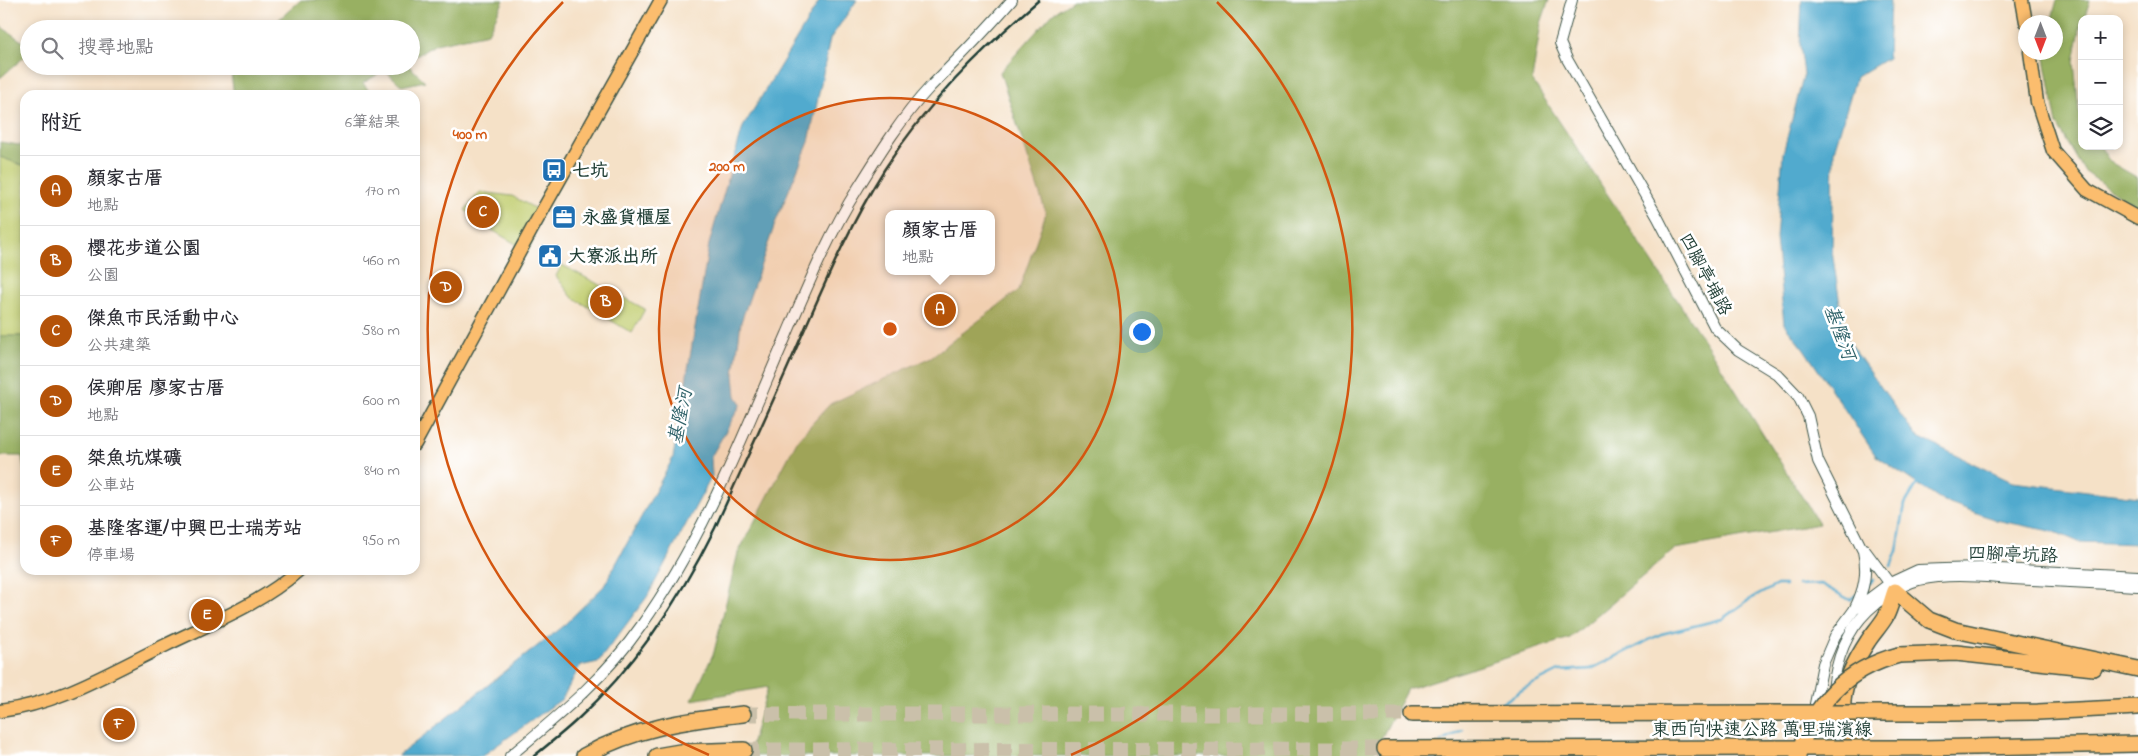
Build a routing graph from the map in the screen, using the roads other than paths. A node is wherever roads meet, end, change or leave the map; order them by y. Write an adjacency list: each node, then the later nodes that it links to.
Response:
1 (661, 0): 8 (main road)
2 (1012, 0): 23 (street)
3 (1572, 0): 9 (street, 四腳亭埔路)
4 (2022, 0): 5 (main road)
5 (2025, 15)
6 (2031, 60): 7 (main road)
7 (2138, 218)
8 (420, 435)
9 (1858, 541): 13 (street); 14 (street)
10 (292, 575): 17 (main road)
11 (2138, 576): 13 (street, 四腳亭坑路)
12 (2138, 586): 13 (street, 四腳亭坑路)
13 (1892, 587): 14 (street); 15 (highway); 28 (street); 29 (highway)
14 (1854, 610): 27 (street)
15 (2138, 671): 26 (highway, bridge)
16 (2138, 707): 19 (highway, 東西向快速公路 萬里瑞濱線, bridge)
17 (0, 711)
18 (743, 714): 24 (highway)
19 (1412, 714)
20 (2138, 744): 21 (highway, 東西向快速公路 萬里瑞濱線, bridge)
21 (1385, 749)
22 (744, 750): 25 (highway)
23 (510, 756)
24 (584, 756)
25 (657, 756)
26 (1798, 756)
27 (1821, 756)
28 (1837, 756)
29 (1872, 756)

